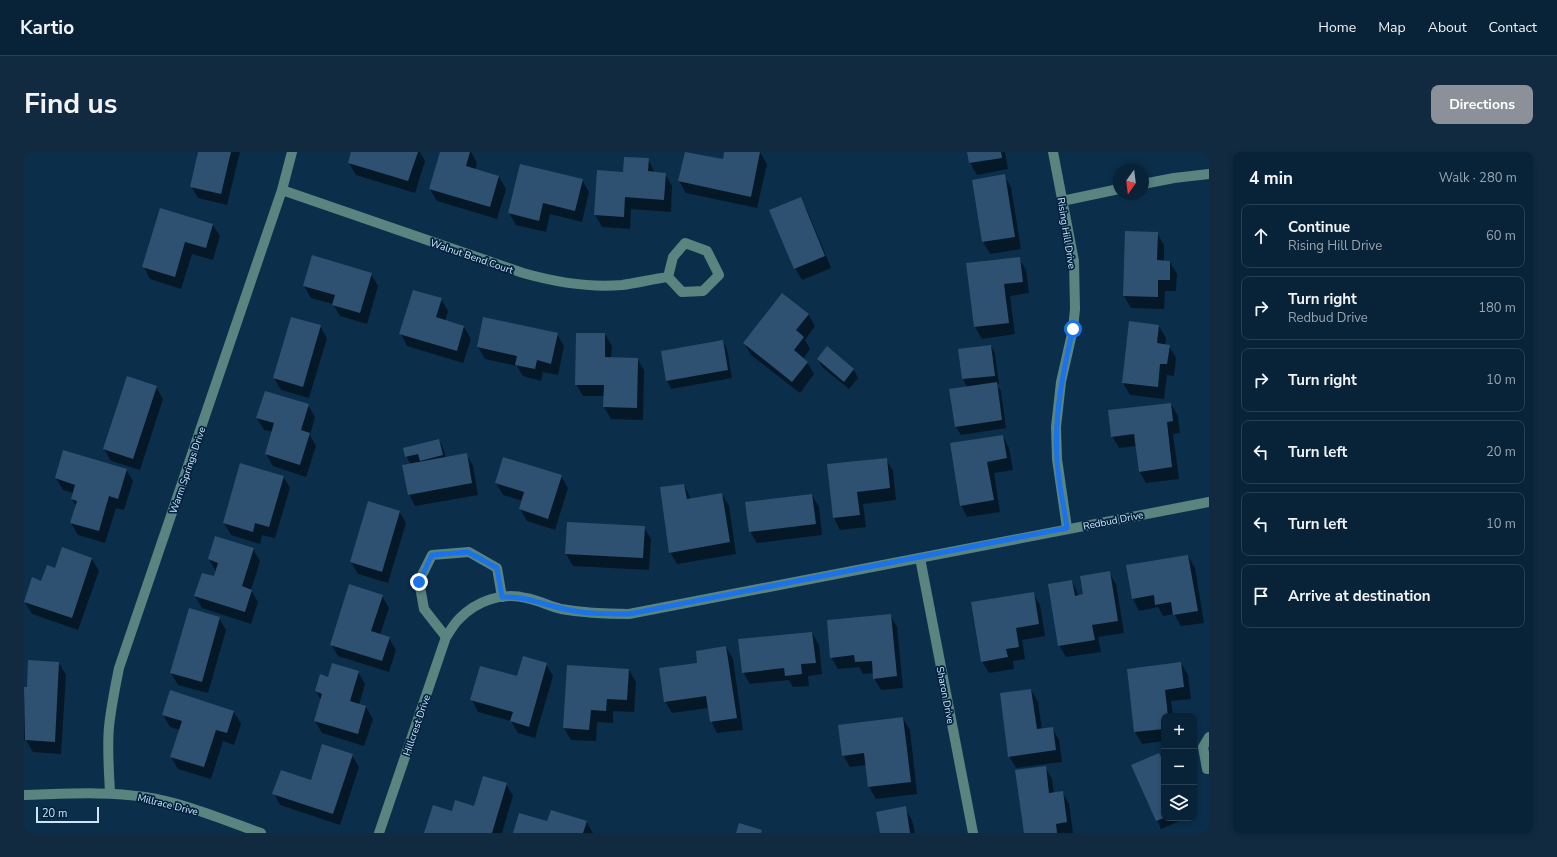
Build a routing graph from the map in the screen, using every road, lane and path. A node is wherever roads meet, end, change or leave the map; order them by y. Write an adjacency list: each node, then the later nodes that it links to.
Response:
1 (292, 152): 5 (street, Warm Springs Drive)
2 (1053, 152): 7 (street, Rising Hill Drive)
3 (1209, 174): 4 (street)
4 (1149, 183)
5 (282, 190): 8 (street, Walnut Bend Court); 17 (street, Warm Springs Drive)
6 (1113, 191): 7 (street)
7 (1062, 201): 10 (street, Rising Hill Drive)
8 (668, 277): 8 (street)
9 (1209, 502): 10 (street, Redbud Drive)
10 (1067, 528): 11 (street, Redbud Drive)
11 (920, 558): 12 (street, Redbud Drive); 21 (street, Sharon Drive)
12 (502, 597): 13 (street, Redbud Drive); 14 (street)
13 (457, 620): 14 (street, Hillcrest Drive)
14 (446, 637): 20 (street, Hillcrest Drive)
15 (1209, 738): 16 (street)
16 (1209, 769)
17 (110, 793): 18 (street, Millrace Drive); 19 (street, Millrace Drive)
18 (24, 795)
19 (261, 833)
20 (379, 833)
21 (973, 833)

